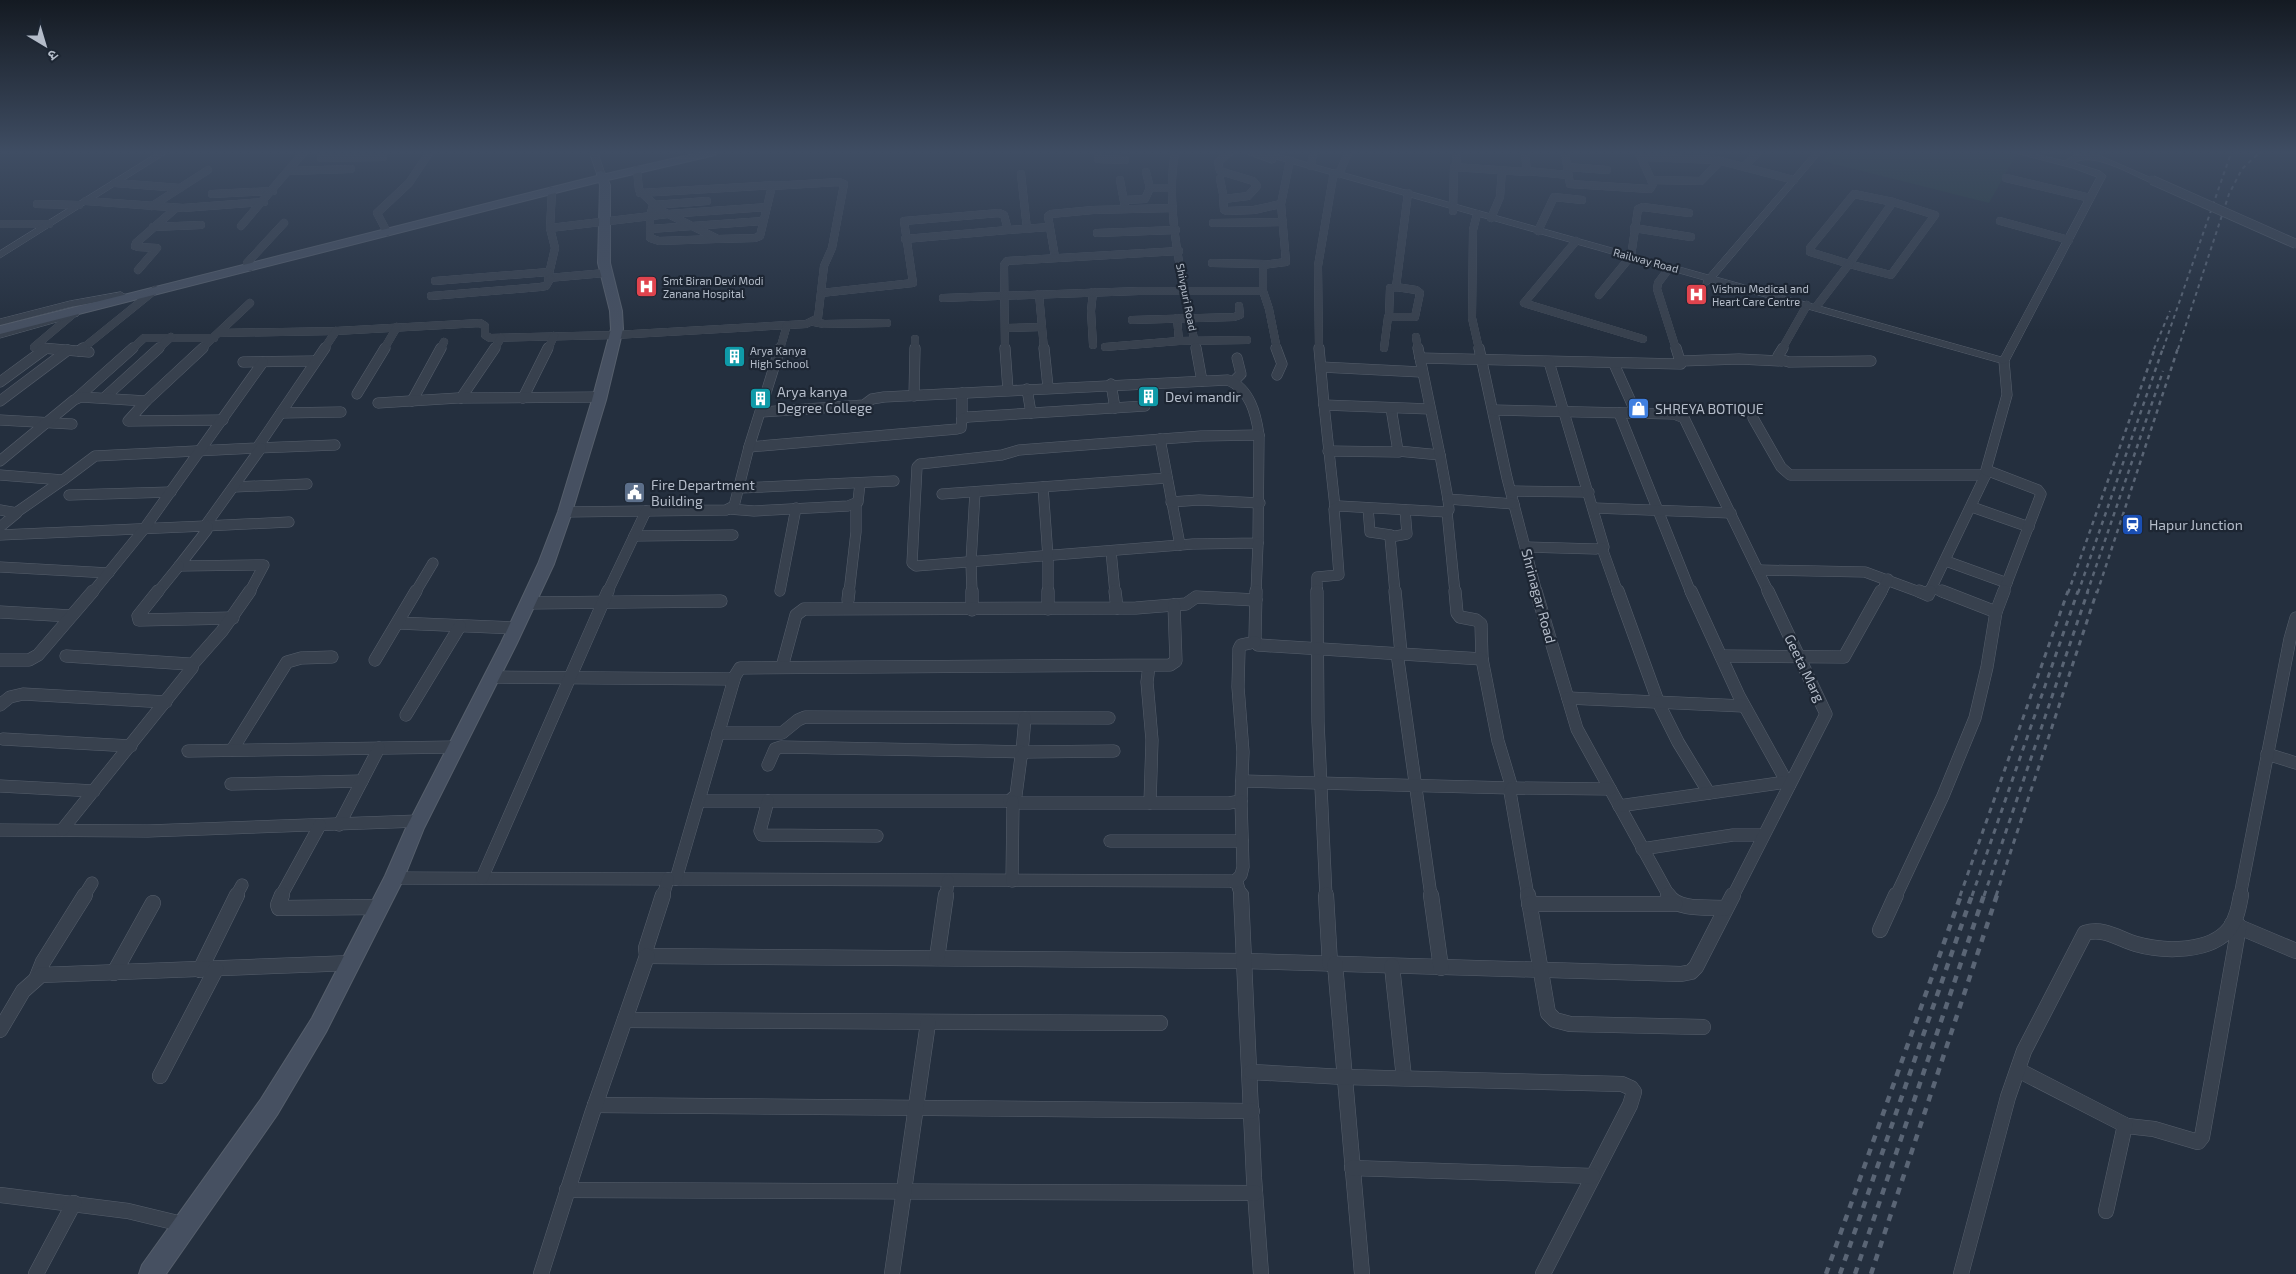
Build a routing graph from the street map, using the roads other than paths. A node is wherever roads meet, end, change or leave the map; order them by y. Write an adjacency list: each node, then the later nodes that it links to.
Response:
1 (67, 212): 42 (street)
2 (171, 212): 46 (street)
3 (254, 212): 45 (street)
4 (379, 212): 54 (street)
5 (459, 212): 54 (main road)
6 (551, 212): 48 (street)
7 (604, 212): 35 (main road)
8 (651, 212): 32 (street)
9 (665, 212): 31 (street)
10 (690, 212): 31 (street)
11 (765, 212): 36 (street)
12 (839, 212): 84 (street)
13 (1024, 212): 51 (street)
14 (1074, 212): 47 (street)
15 (1174, 212): 53 (street, Shivpuri Road)
16 (1282, 212): 38 (street)
17 (1329, 212): 141 (street)
18 (1406, 212): 79 (street)
19 (1464, 212): 33 (street)
20 (1494, 212): 34 (street)
21 (1547, 212): 55 (street)
22 (1639, 212): 49 (street)
23 (1684, 212): 30 (street)
24 (1761, 212): 76 (street)
25 (1839, 212): 70 (street)
26 (1886, 212): 70 (street)
27 (1927, 212): 70 (street)
28 (2083, 212): 60 (street)
29 (2225, 212): 63 (street, bridge)
30 (1689, 213)
31 (668, 214): 32 (street); 44 (street)
32 (650, 216): 35 (street); 50 (street)
33 (1476, 216): 34 (street); 62 (street); 131 (street, Shrinagar Road)
34 (1492, 218): 55 (street)
35 (603, 220): 48 (street); 74 (main road)
36 (763, 221): 44 (street); 58 (street)
37 (2000, 221): 60 (street)
38 (1283, 222): 40 (street); 69 (street)
39 (284, 223): 71 (street)
40 (1212, 223)
41 (0, 224): 42 (street)
42 (49, 224): 65 (street)
43 (201, 225): 46 (street)
44 (690, 225): 50 (street); 58 (street)
45 (241, 226)
46 (153, 227): 72 (street)
47 (1049, 227): 51 (street); 66 (street)
48 (550, 228): 75 (street)
49 (1634, 228): 57 (street); 67 (street)
50 (650, 229): 58 (street)
51 (1027, 229): 52 (street)
52 (1008, 230): 59 (street); 59 (street)
53 (1176, 230): 61 (street); 64 (street, Shivpuri Road)
54 (386, 231): 71 (main road)
55 (1538, 231): 62 (street)
56 (1097, 233): 61 (street)
57 (1691, 237)
58 (718, 239)
59 (905, 239): 84 (street)
60 (2069, 240): 132 (street)
61 (1128, 242): 64 (street); 66 (street)
62 (1574, 243): 67 (street); 117 (street)
63 (2296, 244)
64 (1179, 251): 81 (street, Shivpuri Road)
65 (0, 255)
66 (1055, 257): 86 (street)
67 (1629, 258): 73 (street); 76 (street, Railway Road); 87 (street)
68 (1212, 263): 69 (street)
69 (1264, 264): 82 (street)
70 (1849, 264): 93 (street)
71 (248, 265): 78 (main road)
72 (138, 270)
73 (1667, 271): 76 (street); 134 (street)
74 (605, 274): 75 (street); 110 (main road)
75 (550, 275): 77 (street); 88 (street)
76 (1704, 278): 93 (street)
77 (435, 281)
78 (179, 282): 80 (main road); 89 (main road)
79 (1396, 288): 96 (street); 96 (street)
80 (155, 290): 89 (main road); 127 (street)
81 (1185, 291): 82 (street); 83 (street); 98 (street, Shivpuri Road)
82 (1263, 291): 143 (street)
83 (1093, 292): 85 (street); 122 (street)
84 (821, 293): 100 (street)
85 (1039, 294): 86 (street); 105 (street)
86 (1005, 295): 90 (street); 106 (street)
87 (1599, 295)
88 (431, 296)
89 (120, 297): 94 (street); 95 (main road); 102 (street)
90 (943, 298)
91 (250, 302): 111 (street)
92 (1239, 306): 98 (street)
93 (1809, 307): 132 (street); 135 (street)
94 (73, 314): 109 (street); 125 (street)
95 (42, 317): 102 (main road); 107 (main road)
96 (1389, 317): 124 (street)
97 (1177, 318): 98 (street); 99 (street); 119 (street)
98 (1190, 318): 120 (street, Shivpuri Road)
99 (1132, 320)
100 (814, 322): 101 (street); 103 (street)
101 (887, 322)
102 (0, 323)
103 (787, 325): 110 (street); 170 (street)
104 (397, 327): 108 (street); 115 (street); 152 (street)
105 (1042, 327): 106 (street); 148 (street)
106 (1006, 328): 150 (street)
107 (0, 330)
108 (336, 331): 111 (street); 133 (street)
109 (0, 335)
110 (615, 335): 112 (street); 154 (main road)
111 (216, 336): 113 (street); 160 (street)
112 (554, 336): 115 (street); 158 (street)
113 (171, 337): 155 (street); 156 (street)
114 (1416, 337): 130 (street)
115 (501, 338): 157 (street)
116 (915, 339): 153 (street)
117 (1643, 339)
118 (1247, 340): 120 (street)
119 (1180, 341): 120 (street); 123 (street)
120 (1195, 341): 144 (street, Shivpuri Road)
121 (444, 342): 161 (street)
122 (1093, 345)
123 (1105, 347)
124 (1384, 348)
125 (45, 349): 126 (street); 146 (street)
126 (68, 350): 127 (street); 159 (street)
127 (79, 351): 128 (street)
128 (90, 352)
129 (1237, 358): 145 (street)
130 (1420, 358): 131 (street); 142 (street)
131 (1482, 360): 139 (street); 168 (street, Shrinagar Road)
132 (1999, 360): 192 (street)
133 (315, 361): 138 (street); 173 (street)
134 (1681, 361): 135 (street); 140 (street)
135 (1782, 361): 136 (street)
136 (1872, 361)
137 (242, 362): 138 (street)
138 (263, 362): 179 (street)
139 (1549, 362): 140 (street); 172 (street)
140 (1614, 364): 175 (street)
141 (1321, 366): 142 (street); 163 (street)
142 (1421, 372): 167 (street)
143 (1277, 375)
144 (1202, 381): 145 (street); 147 (street)
145 (1234, 381): 182 (street)
146 (0, 382)
147 (1111, 384): 148 (street); 165 (street)
148 (1048, 387): 149 (street)
149 (1027, 389): 150 (street); 171 (street)
150 (1008, 390): 151 (street)
151 (962, 393): 153 (street); 177 (street)
152 (357, 394)
153 (914, 396): 170 (street)
154 (600, 397): 158 (street); 223 (main road)
155 (77, 398): 156 (street); 180 (street)
156 (104, 398): 160 (street)
157 (461, 398): 158 (street); 161 (street)
158 (523, 398)
159 (0, 401)
160 (146, 401): 179 (street)
161 (412, 401): 162 (street)
162 (378, 403)
163 (1324, 405): 166 (street); 188 (street)
164 (1145, 406): 165 (street)
165 (1116, 408): 171 (street)
166 (1391, 408): 167 (street); 189 (street)
167 (1430, 409): 190 (street)
168 (1493, 410): 172 (street); 202 (street, Shrinagar Road)
169 (341, 412): 173 (street)
170 (761, 412): 185 (street)
171 (1031, 412): 177 (street)
172 (1565, 412): 174 (street); 205 (street)
173 (281, 413): 186 (street)
174 (1619, 413): 175 (street); 225 (street)
175 (1636, 413): 226 (street, Geeta Marg)
176 (1753, 418): 192 (street)
177 (962, 419): 185 (street)
178 (0, 420): 180 (street)
179 (223, 420): 187 (street)
180 (47, 423): 181 (street); 191 (street)
181 (72, 424)
182 (1260, 435): 183 (street); 211 (street)
183 (1160, 439): 194 (street); 243 (street)
184 (335, 445): 186 (street)
185 (749, 447): 201 (street)
186 (259, 448): 187 (street); 199 (street)
187 (200, 451): 195 (street); 203 (street)
188 (1328, 451): 189 (street); 213 (street)
189 (1399, 452): 190 (street)
190 (1440, 455): 208 (street)
191 (0, 461)
192 (1986, 473): 214 (street); 230 (street)
193 (0, 475): 195 (street)
194 (1168, 478): 200 (street); 209 (street)
195 (63, 480): 222 (street)
196 (894, 481): 197 (street)
197 (860, 483): 201 (street); 210 (street)
198 (307, 484): 199 (street)
199 (234, 487): 228 (street)
200 (1043, 487): 204 (street); 241 (street)
201 (740, 488): 218 (street)
202 (1511, 491): 205 (street); 212 (street, Shrinagar Road)
203 (171, 492): 207 (street); 231 (street)
204 (975, 492): 206 (street); 243 (street)
205 (1589, 492): 217 (street)
206 (942, 494)
207 (69, 495)
208 (1448, 499): 212 (street); 224 (street)
209 (1171, 502): 211 (street); 237 (street)
210 (856, 503): 215 (street); 253 (street)
211 (1260, 503): 236 (street)
212 (1514, 504): 238 (street, Shrinagar Road)
213 (1335, 507): 216 (street); 271 (street)
214 (1972, 507): 230 (street); 242 (street)
215 (796, 508): 218 (street); 252 (street)
216 (1368, 508): 220 (street); 234 (street)
217 (1594, 508): 225 (street); 239 (street)
218 (729, 509): 221 (street)
219 (0, 510): 222 (street)
220 (1405, 510): 224 (street); 234 (street)
221 (646, 511): 223 (street); 235 (street)
222 (17, 512): 229 (street)
223 (565, 512): 256 (main road)
224 (1447, 512): 277 (street)
225 (1656, 512): 226 (street); 274 (street)
226 (1731, 513): 247 (street, Geeta Marg)
227 (289, 522): 228 (street)
228 (205, 526): 231 (street); 245 (street)
229 (0, 527)
230 (2029, 527): 250 (street)
231 (144, 528): 232 (street); 248 (street)
232 (0, 535)
233 (732, 535): 235 (street)
234 (1391, 535): 272 (street)
235 (634, 536): 257 (street)
236 (1258, 543): 237 (street); 254 (street)
237 (1180, 545): 240 (street)
238 (1526, 547): 239 (street); 286 (street, Shrinagar Road)
239 (1602, 548): 288 (street)
240 (1111, 551): 241 (street); 259 (street)
241 (1048, 557): 243 (street); 261 (street)
242 (1946, 561): 250 (street); 251 (street)
243 (971, 562): 260 (street)
244 (432, 563): 267 (street)
245 (180, 566): 265 (street); 265 (street)
246 (0, 568): 248 (street)
247 (1758, 570): 249 (street); 276 (street, Geeta Marg)
248 (109, 573): 264 (street)
249 (1888, 579): 251 (street); 276 (street)
250 (2007, 583): 263 (street)
251 (1933, 588): 263 (street)
252 (780, 591)
253 (848, 600)
254 (1256, 600): 258 (street); 270 (street)
255 (721, 601): 257 (street)
256 (528, 603): 257 (street); 269 (main road)
257 (603, 603): 284 (street)
258 (1174, 605): 259 (street); 281 (street)
259 (1117, 608): 261 (street)
260 (972, 610): 261 (street); 282 (street)
261 (1048, 610)
262 (0, 612): 264 (street)
263 (1996, 612): 347 (street)
264 (72, 616): 278 (street)
265 (233, 618): 280 (street)
266 (2296, 618): 303 (street)
267 (398, 623): 268 (street); 279 (street)
268 (460, 626): 269 (street); 291 (street)
269 (516, 628): 283 (main road)
270 (1256, 642): 271 (street); 307 (street)
271 (1316, 649): 272 (street); 308 (street)
272 (1399, 653): 277 (street); 310 (street)
273 (66, 656): 280 (street)
274 (1721, 656): 276 (street); 290 (street)
275 (332, 657): 299 (street)
276 (1800, 658): 311 (street, Geeta Marg)
277 (1482, 659): 313 (street)
278 (0, 660)
279 (374, 660)
280 (192, 666): 287 (street)
281 (1149, 666): 282 (street); 321 (street)
282 (782, 668): 285 (street)
283 (492, 677): 284 (street); 297 (main road)
284 (571, 678): 285 (street); 334 (street)
285 (734, 679): 294 (street)
286 (1568, 698): 288 (street); 314 (street, Shrinagar Road)
287 (166, 702): 289 (street); 296 (street)
288 (1659, 704): 290 (street); 316 (street)
289 (0, 705)
290 (1743, 706): 311 (street)
291 (406, 715)
292 (1025, 718): 293 (street); 294 (street); 302 (street)
293 (1109, 718)
294 (718, 733): 317 (street)
295 (3, 739): 296 (street)
296 (131, 746): 315 (street)
297 (455, 747): 298 (street); 323 (main road)
298 (379, 748): 299 (street); 306 (street)
299 (232, 750): 300 (street)
300 (188, 751)
301 (1114, 751): 302 (street)
302 (1023, 752): 305 (street); 320 (street)
303 (2267, 754): 304 (street); 346 (street)
304 (2296, 763)
305 (768, 765)
306 (362, 781): 309 (street); 324 (street)
307 (1242, 782): 308 (street); 319 (street)
308 (1320, 783): 310 (street); 353 (street)
309 (231, 784)
310 (1416, 784): 313 (street); 355 (street)
311 (1788, 784): 316 (street); 328 (street, Geeta Marg)
312 (0, 786): 315 (street)
313 (1512, 788): 314 (street); 342 (street)
314 (1610, 789): 322 (street, Shrinagar Road)
315 (94, 791): 327 (street)
316 (1709, 794): 322 (street)
317 (699, 801): 318 (street); 335 (street)
318 (768, 801): 320 (street); 329 (street)
319 (1241, 801): 321 (street); 331 (street)
320 (1011, 802): 321 (street); 337 (street)
321 (1150, 803)
322 (1619, 806): 332 (street, Shrinagar Road)
323 (418, 821): 324 (street); 333 (main road)
324 (339, 824): 325 (street)
325 (320, 825): 327 (street); 344 (street)
326 (0, 830): 327 (street)
327 (62, 830)
328 (1763, 835): 332 (street); 345 (street, Geeta Marg)
329 (877, 836)
330 (1110, 841): 331 (street)
331 (1242, 841): 338 (street)
332 (1642, 848): 343 (street, Shrinagar Road)
333 (394, 878): 334 (street); 344 (main road)
334 (482, 878): 335 (street)
335 (672, 879): 336 (street); 349 (street)
336 (948, 880): 337 (street); 350 (street)
337 (1012, 882): 338 (street)
338 (1234, 882): 351 (street)
339 (92, 883): 360 (street)
340 (242, 884): 357 (street)
341 (152, 903): 359 (street)
342 (1529, 904): 343 (street); 358 (street)
343 (1675, 904): 345 (street)
344 (379, 907): 352 (main road)
345 (1726, 908): 358 (street, Geeta Marg)
346 (2235, 925): 348 (street); 366 (street); 374 (street)
347 (1880, 930)
348 (2296, 951)
349 (647, 956): 350 (street); 361 (street)
350 (937, 958): 351 (street)
351 (1243, 961): 353 (street); 367 (street)
352 (352, 963): 356 (street); 383 (main road)
353 (1332, 964): 354 (street); 369 (street)
354 (1392, 966): 355 (street); 370 (street)
355 (1441, 968): 358 (street)
356 (216, 969): 357 (street); 368 (street)
357 (200, 970): 359 (street)
358 (1541, 970): 364 (street)
359 (114, 973): 360 (street)
360 (37, 977): 365 (street)
361 (625, 1020): 363 (street); 371 (street)
362 (1160, 1022): 363 (street)
363 (928, 1023): 372 (street)
364 (1703, 1027)
365 (0, 1030)
366 (2018, 1070): 374 (street); 391 (street)
367 (1251, 1072): 369 (street); 373 (street)
368 (160, 1076)
369 (1344, 1077): 370 (street); 375 (street)
370 (1404, 1078): 376 (street)
371 (595, 1105): 372 (street); 377 (street)
372 (915, 1108): 373 (street); 378 (street)
373 (1252, 1111): 379 (street)
374 (2124, 1125): 382 (street)
375 (1352, 1168): 376 (street); 389 (street)
376 (1593, 1176): 390 (street)
377 (567, 1190): 378 (street); 386 (street)
378 (903, 1193): 379 (street); 387 (street)
379 (1255, 1193): 388 (street)
380 (0, 1195): 381 (street)
381 (74, 1203): 383 (street); 384 (street)
382 (2106, 1211)
383 (186, 1225): 385 (main road)
384 (36, 1274)
385 (151, 1274)
386 (541, 1274)
387 (892, 1274)
388 (1261, 1274)
389 (1362, 1274)
390 (1543, 1274)
391 (1962, 1274)

